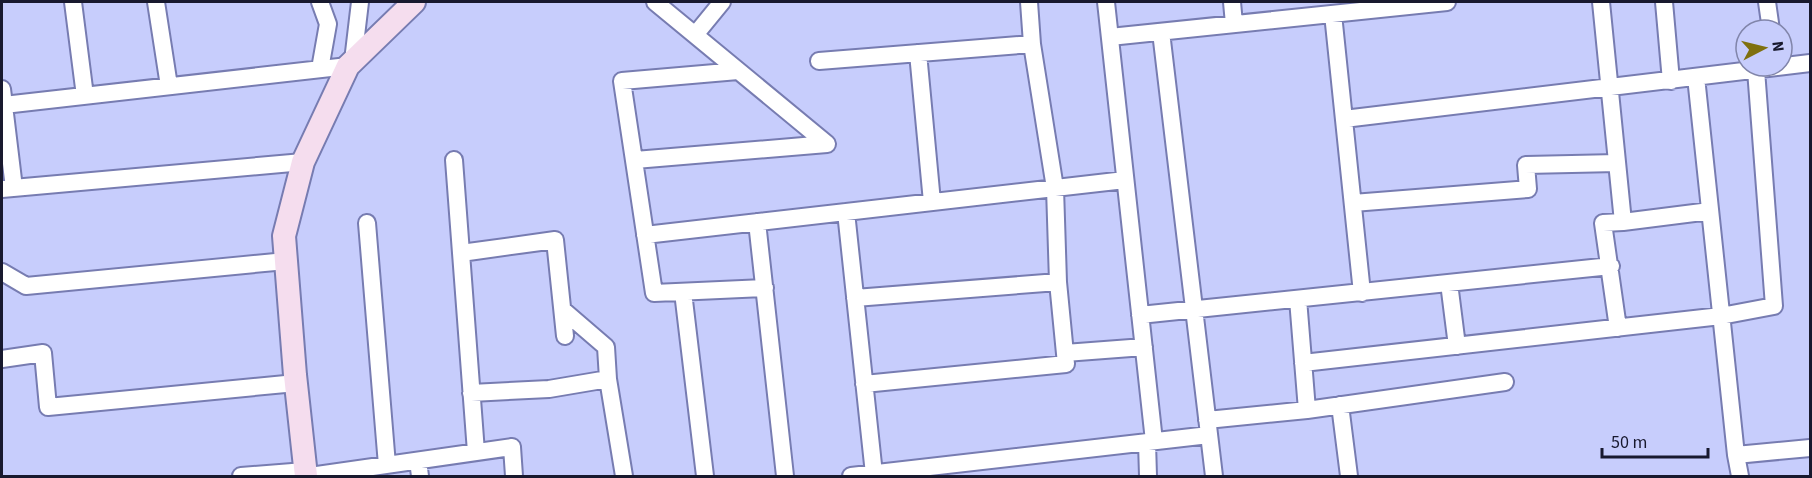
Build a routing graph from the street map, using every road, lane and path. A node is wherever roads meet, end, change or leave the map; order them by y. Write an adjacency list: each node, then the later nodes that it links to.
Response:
1 (73, 2): 37 (street)
2 (156, 2): 35 (street)
3 (320, 2): 29 (street)
4 (360, 2): 27 (street)
5 (414, 2): 27 (street)
6 (654, 2): 21 (street)
7 (722, 2): 21 (street)
8 (1029, 2): 23 (street)
9 (1106, 2): 22 (street)
10 (1232, 2): 19 (street)
11 (1447, 2): 15 (street)
12 (1601, 2): 36 (street)
13 (1664, 2): 34 (street)
14 (1767, 2): 18 (street)
15 (1417, 3): 17 (street)
16 (1293, 10): 17 (street); 19 (street)
17 (1333, 14): 39 (street)
18 (1769, 18)
19 (1234, 24): 20 (street)
20 (1161, 32): 22 (street); 67 (street)
21 (695, 35): 30 (street)
22 (1110, 37): 44 (street)
23 (1032, 44): 24 (street); 45 (street)
24 (918, 53): 25 (street); 47 (street)
25 (819, 61)
26 (1810, 63): 28 (street)
27 (350, 64): 29 (street); 42 (street)
28 (1794, 65)
29 (320, 69): 35 (street)
30 (738, 71): 41 (street); 41 (street)
31 (1734, 73): 32 (street)
32 (1696, 77): 34 (street); 49 (street)
33 (1757, 78): 69 (street)
34 (1671, 81): 36 (street)
35 (170, 86): 37 (street)
36 (1609, 87): 39 (street); 43 (street)
37 (85, 96): 38 (street)
38 (2, 99): 46 (street)
39 (1344, 119): 48 (street)
40 (454, 160): 55 (street)
41 (635, 160): 54 (street)
42 (303, 162): 46 (street); 56 (street)
43 (1617, 163): 48 (street); 52 (street)
44 (1125, 180): 45 (street); 68 (street)
45 (1055, 188): 47 (street); 59 (street)
46 (8, 189)
47 (932, 202): 50 (street)
48 (1353, 203): 63 (street)
49 (1710, 211): 52 (street); 69 (street)
50 (846, 212): 51 (street); 64 (street)
51 (758, 222): 54 (street); 61 (street)
52 (1623, 222): 57 (street)
53 (367, 223): 89 (street)
54 (645, 235): 62 (street)
55 (461, 253): 66 (street); 81 (street)
56 (286, 261): 58 (street); 79 (street)
57 (1611, 266): 60 (street); 70 (street)
58 (2, 272)
59 (1058, 282): 64 (street); 74 (street)
60 (1449, 283): 63 (street); 72 (street)
61 (765, 288): 62 (street); 97 (street)
62 (683, 292): 96 (street)
63 (1362, 292): 65 (street)
64 (855, 298): 80 (street)
65 (1298, 299): 67 (street); 76 (street)
66 (563, 310): 71 (street); 77 (street)
67 (1194, 310): 68 (street); 84 (street)
68 (1140, 315): 73 (street)
69 (1721, 316): 70 (street); 88 (street)
70 (1618, 328): 72 (street)
71 (566, 336)
72 (1457, 346): 76 (street)
73 (1144, 347): 74 (street); 85 (street)
74 (1065, 353): 80 (street)
75 (2, 359): 79 (street)
76 (1303, 363): 83 (street)
77 (608, 379): 81 (street); 95 (street)
78 (1505, 382): 82 (street)
79 (296, 383): 92 (street)
80 (864, 384): 91 (street)
81 (471, 393): 87 (street)
82 (1340, 405): 83 (street); 101 (street)
83 (1307, 410): 84 (street)
84 (1208, 427): 85 (street); 100 (street)
85 (1150, 441): 91 (street); 99 (street)
86 (1810, 448): 88 (street)
87 (476, 452): 90 (street); 94 (street)
88 (1736, 455): 102 (street)
89 (387, 465): 90 (street); 92 (street)
90 (419, 469)
91 (874, 474): 98 (street)
92 (307, 475): 93 (street)
93 (241, 477)
94 (514, 477)
95 (624, 477)
96 (705, 477)
97 (785, 477)
98 (851, 477)
99 (1148, 477)
100 (1214, 477)
101 (1349, 477)
102 (1740, 477)

